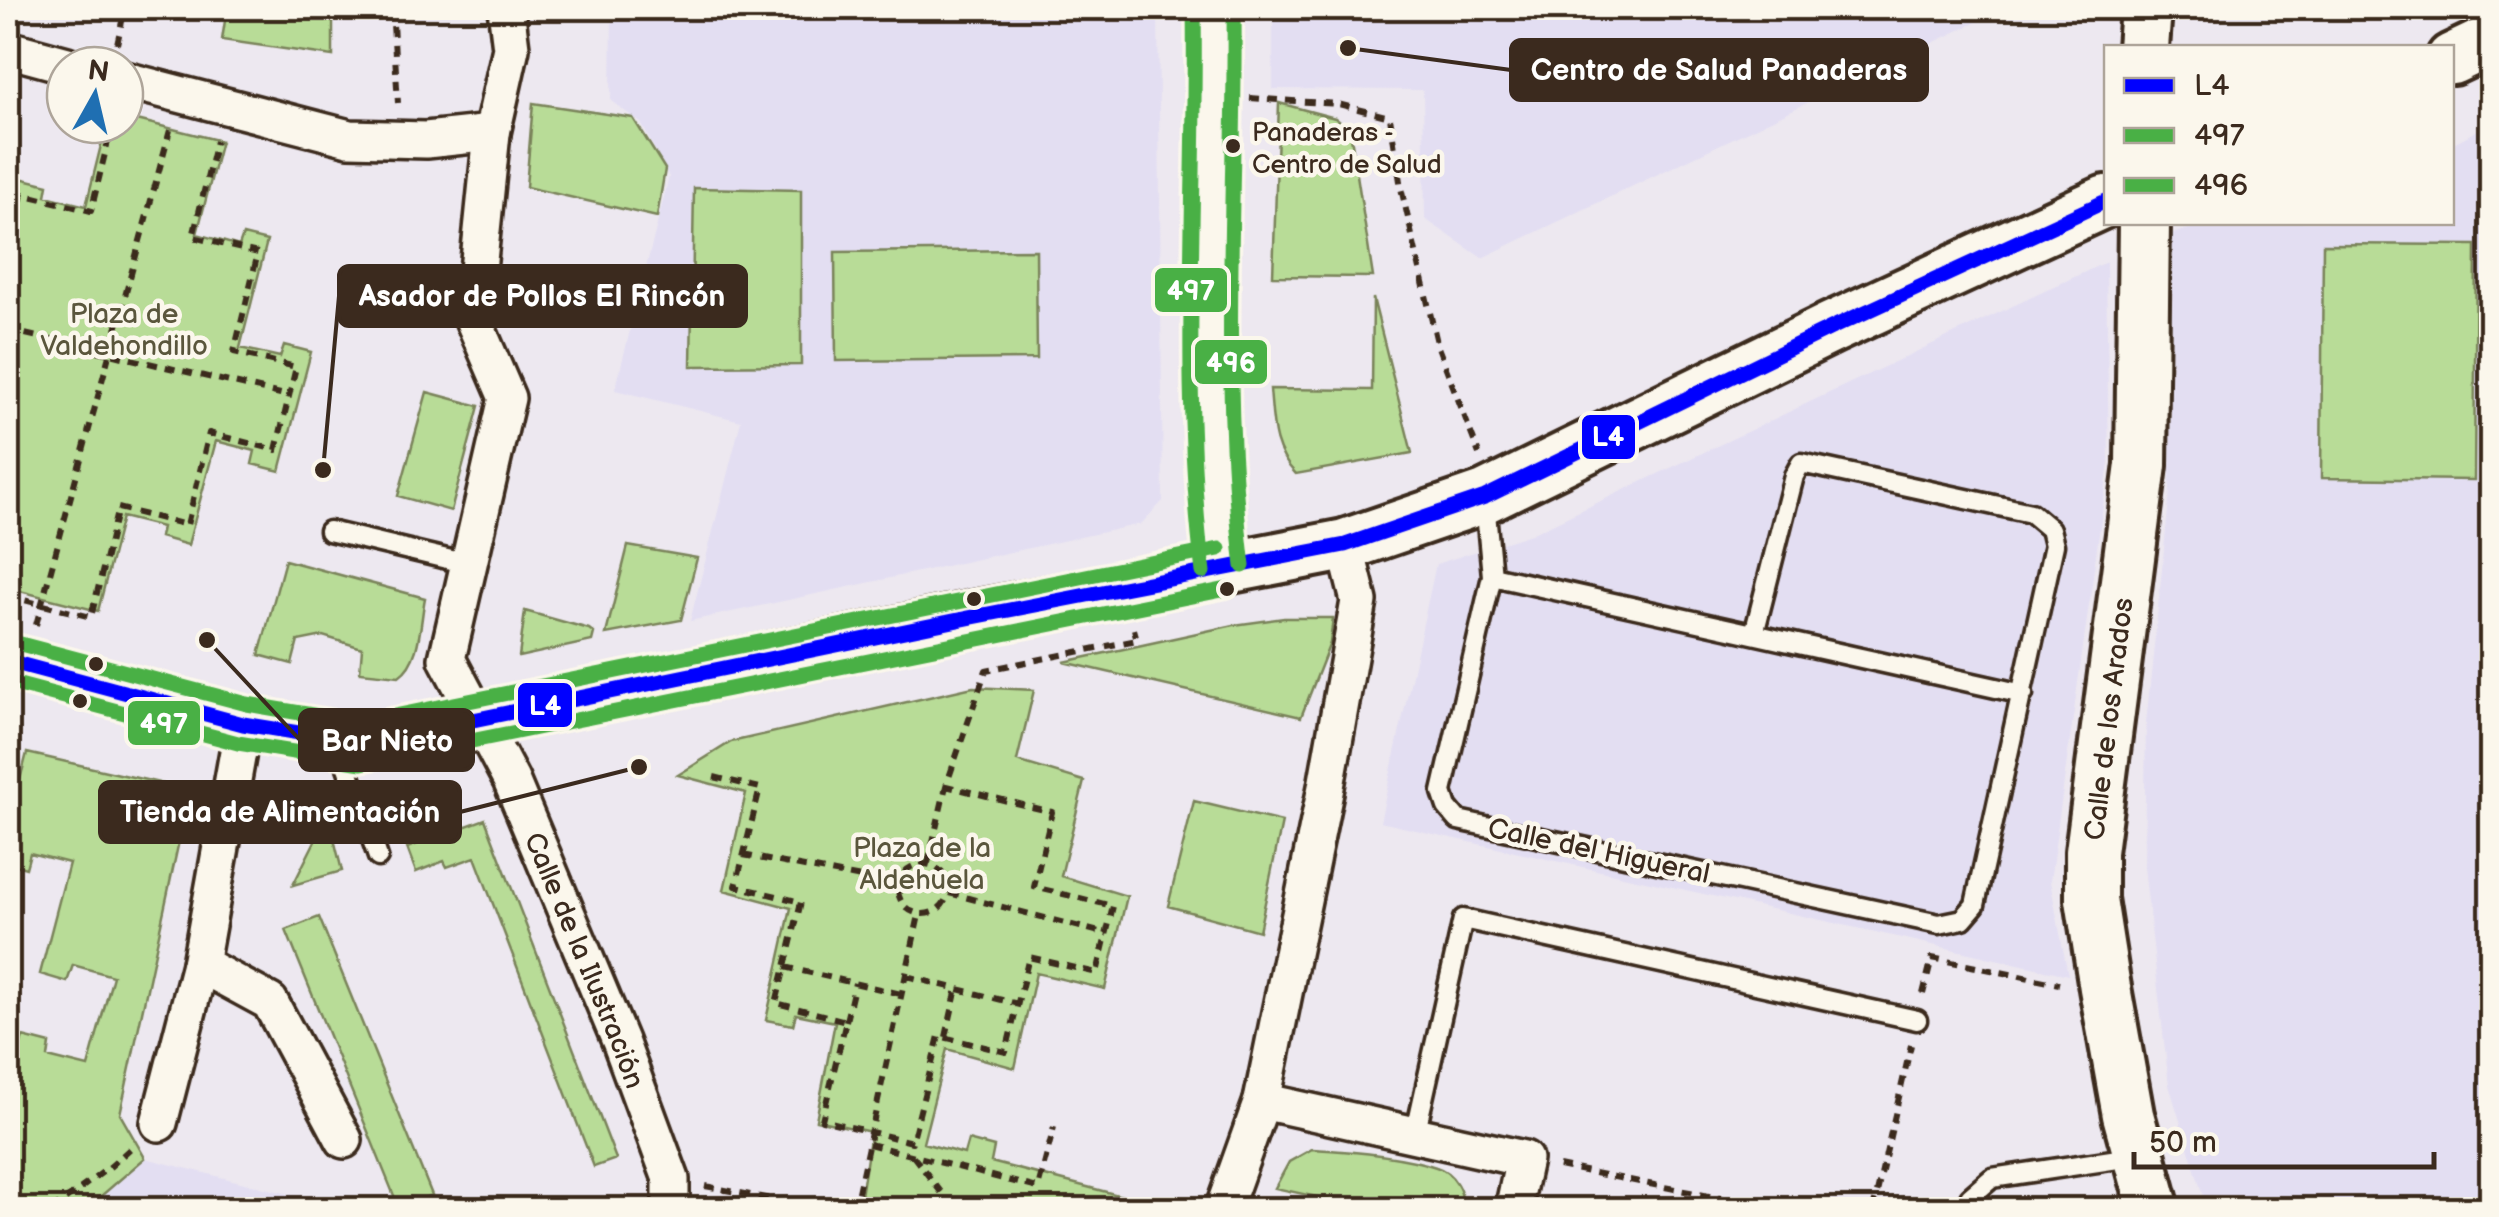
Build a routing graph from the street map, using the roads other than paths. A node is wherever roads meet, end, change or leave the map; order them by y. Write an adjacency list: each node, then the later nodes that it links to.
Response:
1 (506, 8): 10 (street, Calle de la Ilustración)
2 (1214, 8): 17 (street)
3 (2146, 8): 5 (street)
4 (2492, 40): 8 (street)
5 (2143, 45)
6 (8, 49): 7 (street)
7 (45, 59)
8 (2454, 59)
9 (145, 86): 10 (street)
10 (492, 134): 16 (street, Calle de la Ilustración)
11 (2104, 202): 13 (street)
12 (2144, 225): 32 (street, Calle de los Arados)
13 (1489, 495): 15 (street); 18 (lane, Calle del Higueral)
14 (330, 531): 16 (lane)
15 (1345, 545): 17 (street); 28 (street)
16 (468, 564): 22 (street, Calle de la Ilustración)
17 (1223, 569): 22 (street)
18 (1492, 576): 19 (lane); 21 (lane, Calle del Higueral)
19 (1754, 634): 21 (lane); 21 (lane, Calle del Higueral)
20 (16, 664): 23 (street)
21 (2023, 694)
22 (477, 717): 24 (street); 33 (street, Calle de la Ilustración)
23 (243, 724): 24 (street); 26 (street)
24 (337, 739): 25 (lane)
25 (378, 857)
26 (200, 964): 29 (street); 31 (street)
27 (1917, 1020): 30 (lane)
28 (1262, 1100): 30 (street); 34 (street)
29 (160, 1122)
30 (1415, 1135): 35 (street)
31 (344, 1140)
32 (2139, 1156): 36 (lane); 37 (street, Calle de los Arados)
33 (671, 1194)
34 (1223, 1210)
35 (1512, 1210)
36 (1966, 1210)
37 (2154, 1210)

